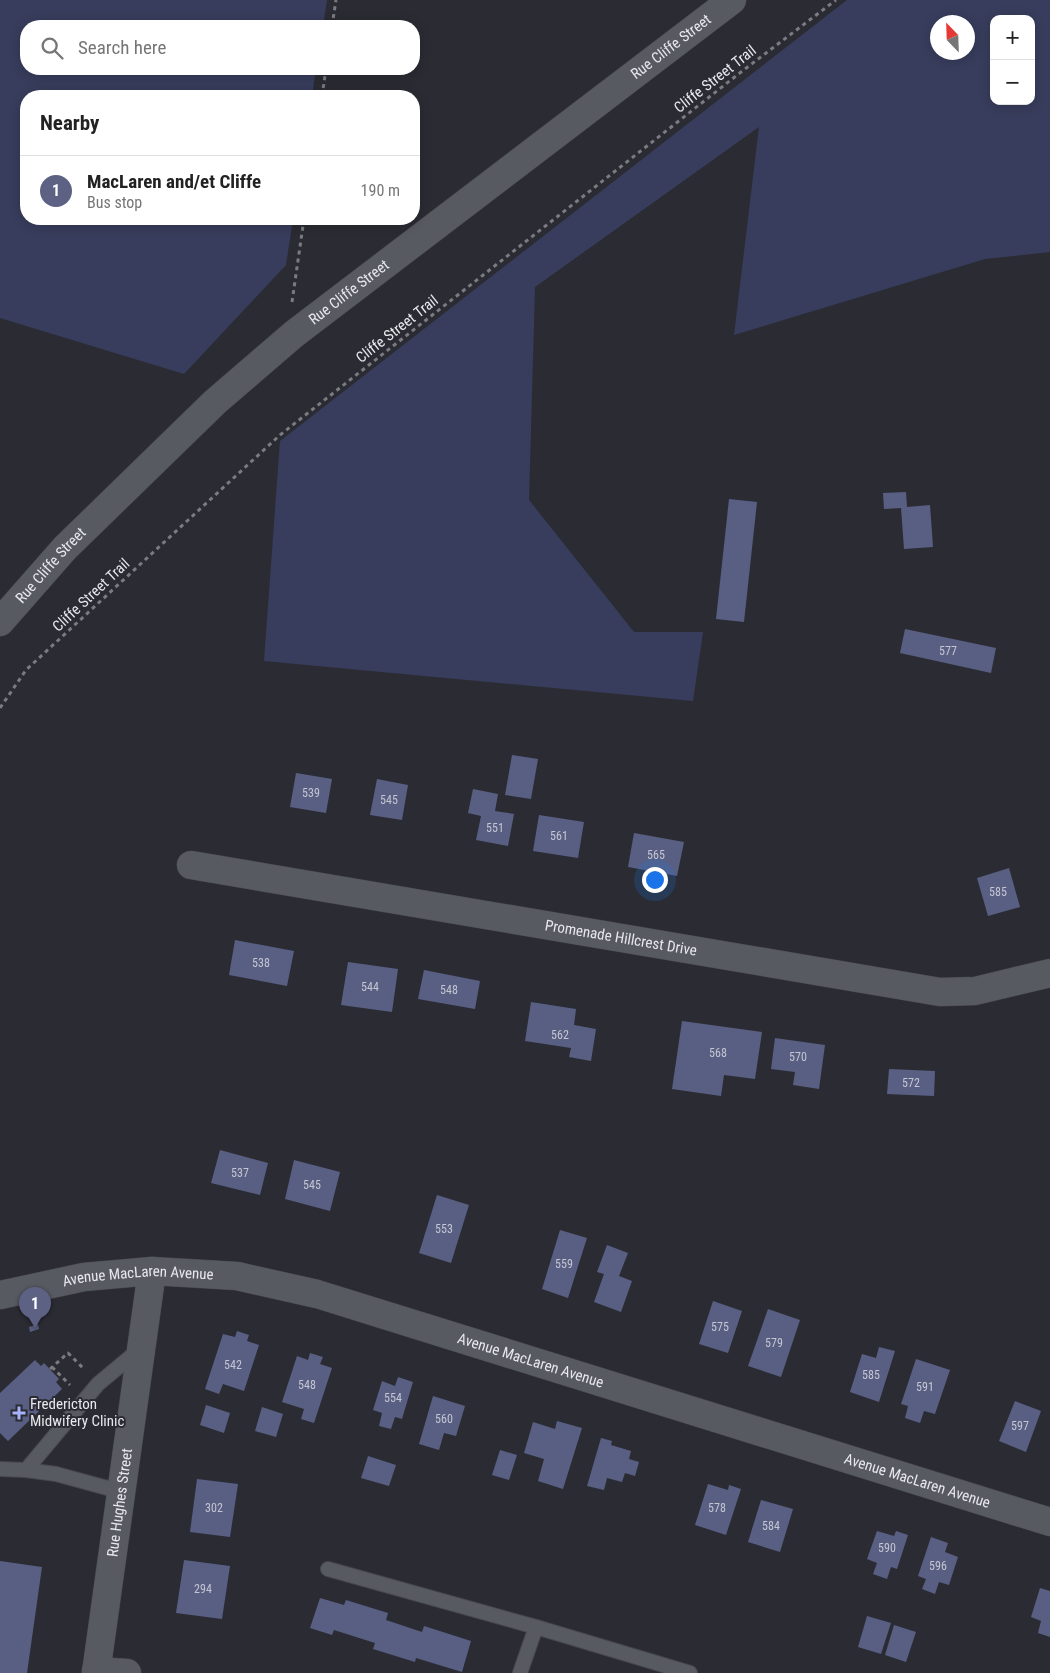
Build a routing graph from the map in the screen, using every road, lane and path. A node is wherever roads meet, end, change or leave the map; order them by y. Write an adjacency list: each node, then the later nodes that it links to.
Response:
1 (336, 0): 4 (path)
2 (732, 0): 8 (street, Rue Cliffe Street)
3 (836, 0): 10 (path, Cliffe Street Trail)
4 (333, 20)
5 (325, 75): 6 (path)
6 (323, 90)
7 (303, 225): 8 (path)
8 (294, 334): 9 (street, Rue Cliffe Street)
9 (0, 622)
10 (0, 708)
11 (191, 865): 12 (street, Promenade Hillcrest Drive)
12 (1050, 973)
13 (152, 1271): 14 (street, Avenue MacLaren Avenue); 15 (street, Rue Hughes Street); 21 (street, Avenue MacLaren Avenue)
14 (0, 1295)
15 (143, 1347): 17 (lane); 20 (street, Rue Hughes Street)
16 (61, 1376): 17 (path)
17 (98, 1384): 19 (lane)
18 (0, 1469): 19 (lane)
19 (26, 1470): 20 (lane)
20 (122, 1492): 24 (street, Rue Hughes Street)
21 (1050, 1522)
22 (328, 1568): 23 (lane)
23 (536, 1627): 26 (lane); 27 (lane)
24 (96, 1672): 25 (street)
25 (127, 1673)
26 (520, 1673)
27 (690, 1673)

